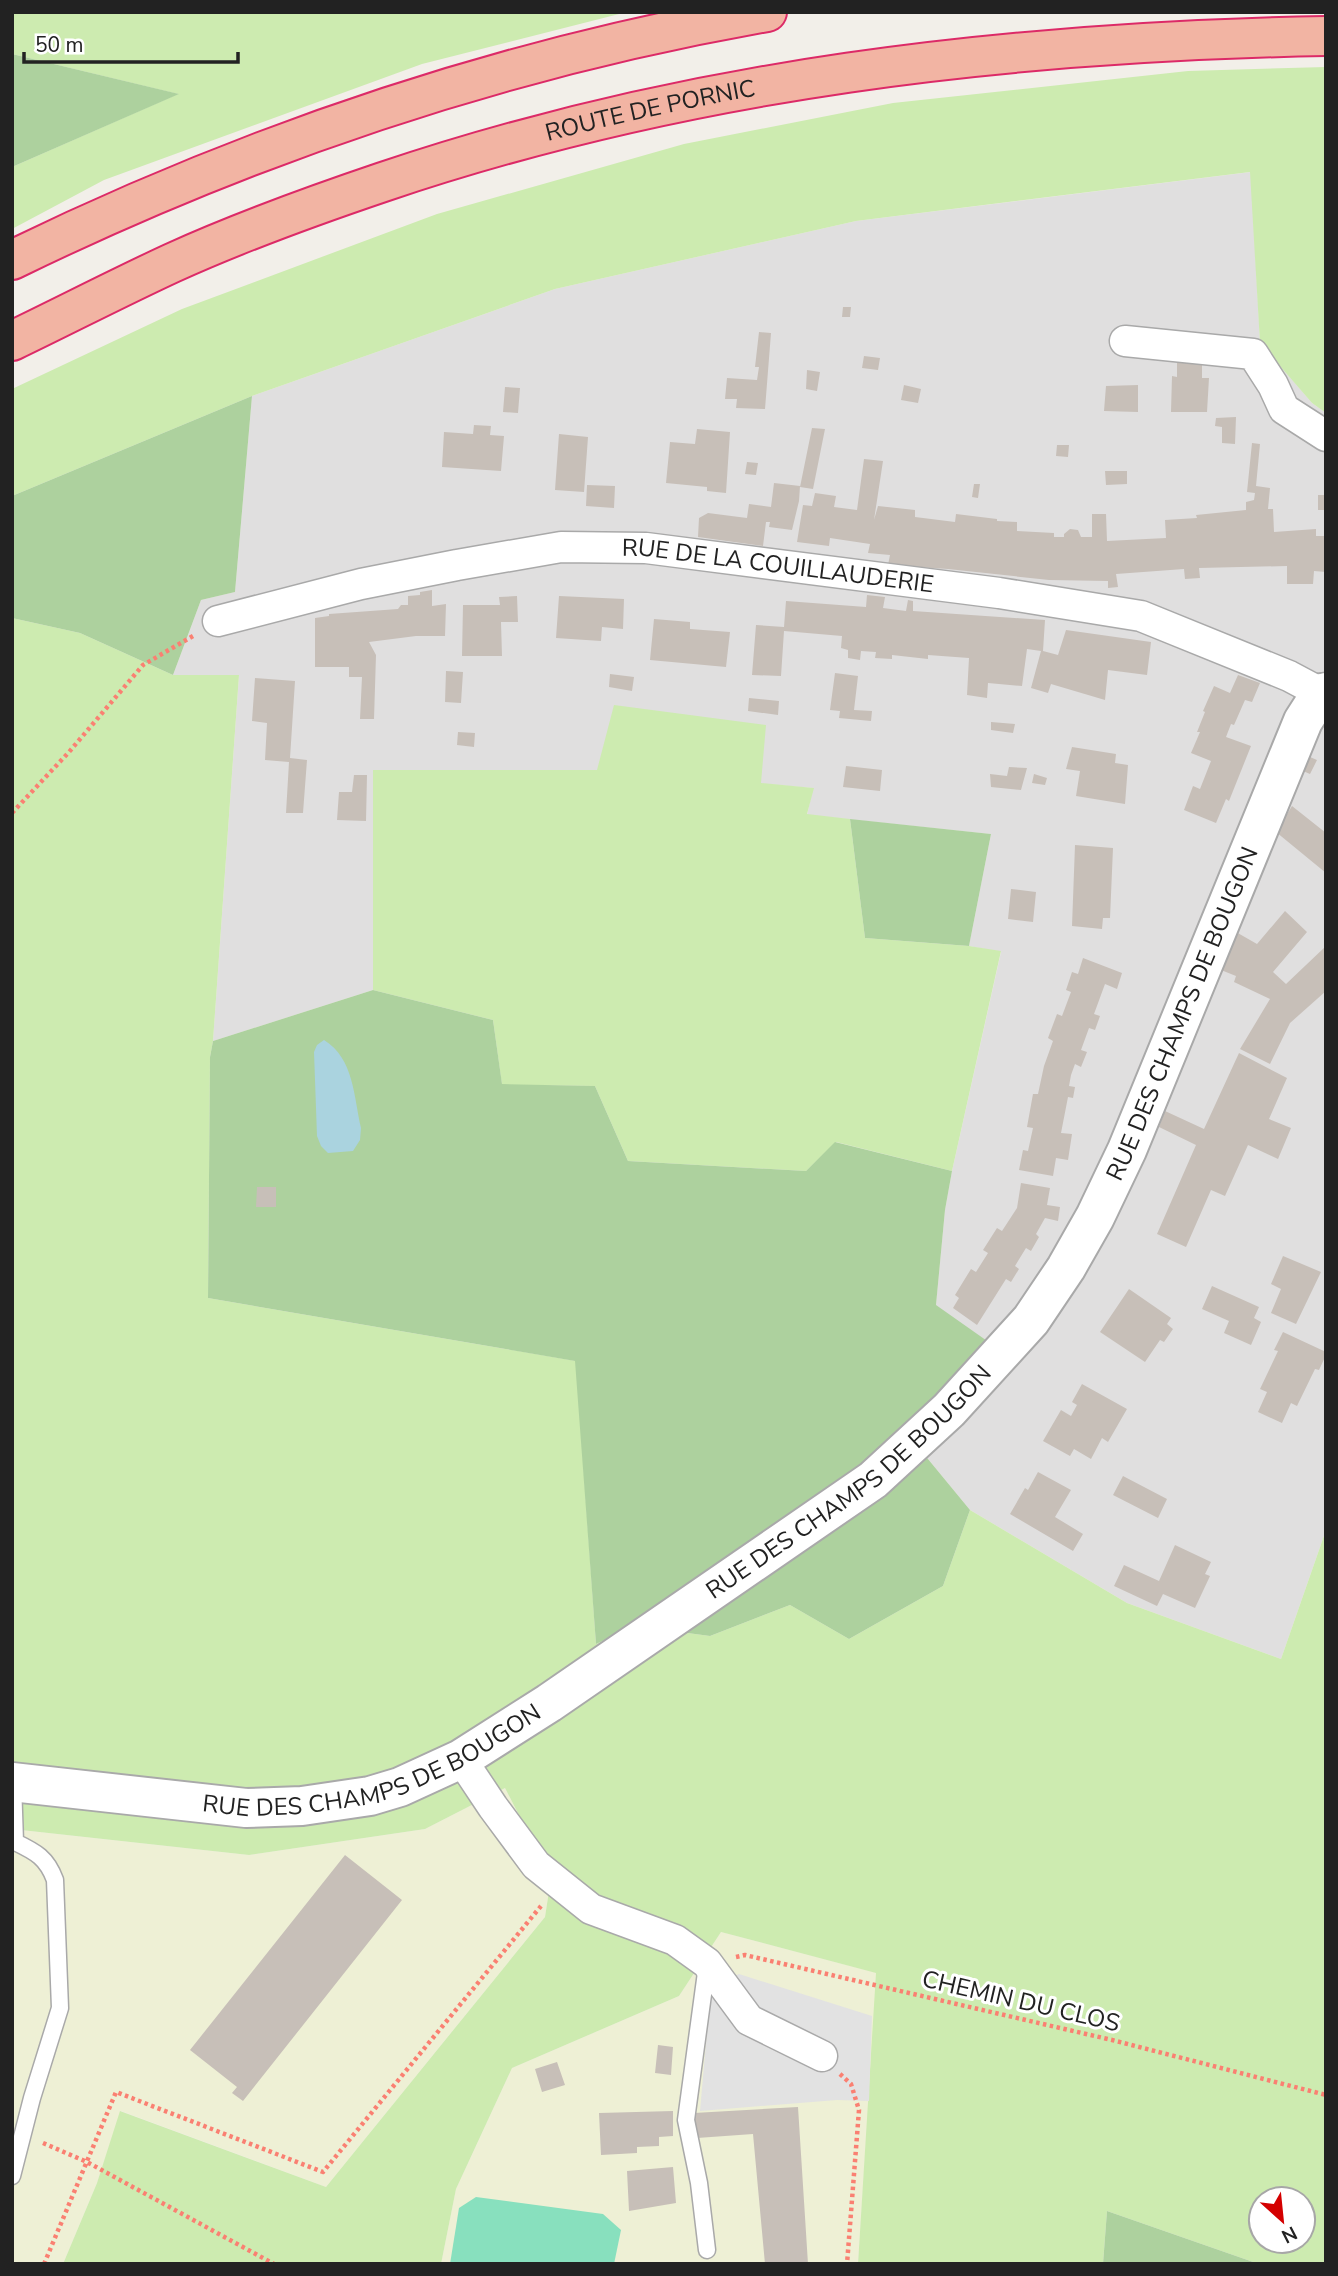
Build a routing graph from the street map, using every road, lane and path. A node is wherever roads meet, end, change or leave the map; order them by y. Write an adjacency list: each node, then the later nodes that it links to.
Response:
1 (767, 12): 3 (highway)
2 (1326, 36): 4 (highway, ROUTE DE PORNIC)
3 (12, 260)
4 (12, 341)
5 (1125, 341): 6 (street)
6 (1326, 436)
7 (218, 621): 8 (street, RUE DE LA COUILLAUDERIE); 9 (path)
8 (1324, 691): 10 (street, RUE DES CHAMPS DE BOUGON)
9 (12, 813)
10 (461, 1759): 11 (street, RUE DES CHAMPS DE BOUGON); 12 (street)
11 (13, 1782): 16 (lane)
12 (559, 1884): 13 (street); 17 (path)
13 (707, 1963): 14 (street); 15 (path, CHEMIN DU CLOS); 19 (lane)
14 (822, 2056): 22 (path)
15 (1326, 2095)
16 (23, 2134): 17 (path); 18 (lane)
17 (87, 2162): 20 (path); 21 (path)
18 (12, 2175)
19 (707, 2250)
20 (44, 2264)
21 (274, 2264)
22 (847, 2264)

